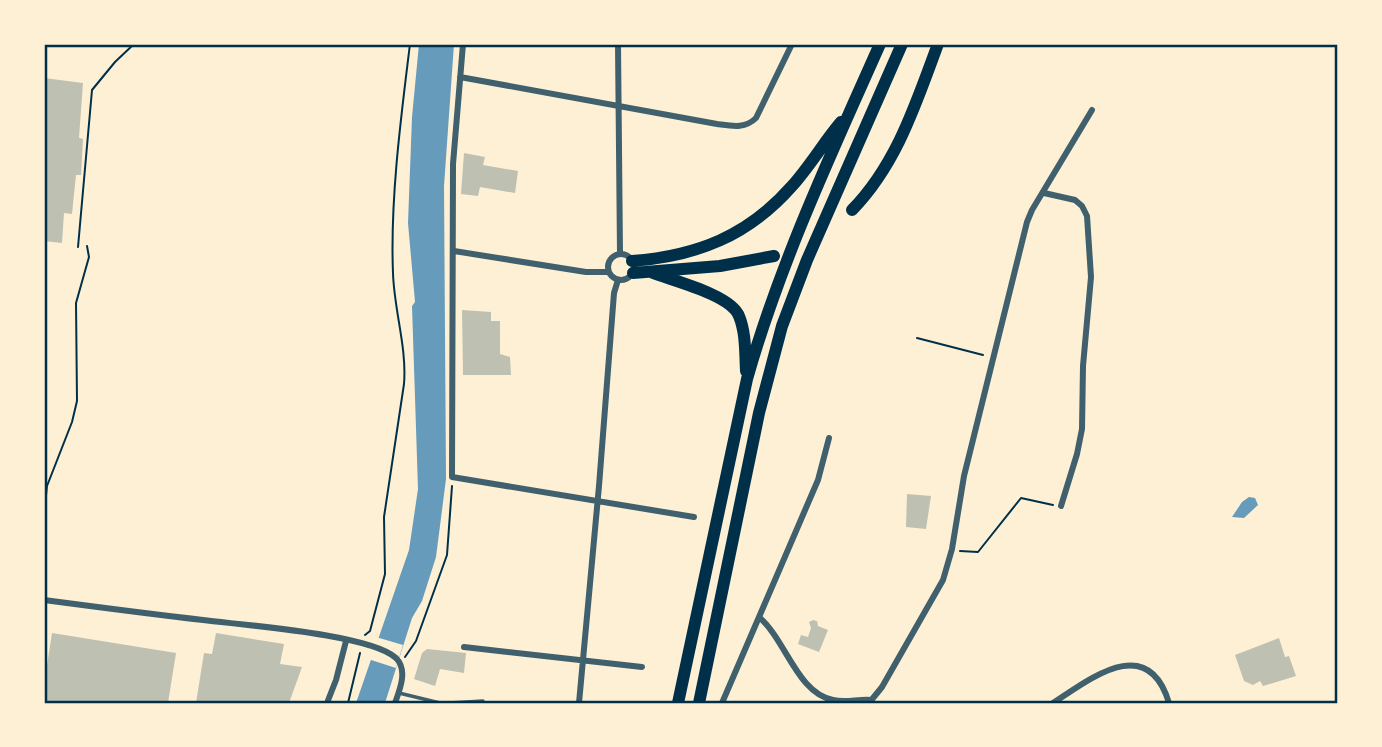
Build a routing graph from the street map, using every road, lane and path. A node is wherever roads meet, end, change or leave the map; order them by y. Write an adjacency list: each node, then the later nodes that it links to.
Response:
1 (134, 44): 16 (path)
2 (410, 44): 36 (path)
3 (463, 44): 9 (street)
4 (618, 44): 10 (street)
5 (792, 44): 10 (street)
6 (880, 44): 12 (highway)
7 (902, 44): 53 (highway)
8 (937, 44): 14 (highway)
9 (460, 77): 10 (street); 17 (street)
10 (617, 106): 18 (street)
11 (1092, 110): 13 (street)
12 (850, 111): 20 (highway); 26 (highway)
13 (1044, 193): 25 (street); 30 (street)
14 (852, 210)
15 (87, 246): 31 (path)
16 (78, 247)
17 (454, 251): 21 (street); 29 (street)
18 (620, 254): 20 (street); 21 (street)
19 (774, 256): 22 (highway)
20 (633, 267): 22 (highway); 23 (street)
21 (608, 272): 23 (street)
22 (653, 273): 26 (highway)
23 (618, 280): 29 (street)
24 (917, 338): 25 (path)
25 (994, 359): 45 (street)
26 (747, 380): 52 (highway)
27 (829, 438): 35 (street)
28 (452, 486): 41 (path)
29 (598, 500): 32 (street); 40 (street)
30 (1061, 506): 33 (path)
31 (44, 514)
32 (694, 517)
33 (965, 553)
34 (44, 600): 37 (street)
35 (759, 618): 45 (street); 54 (street)
36 (363, 636)
37 (346, 641): 41 (street); 46 (street)
38 (464, 647): 40 (street)
39 (359, 655): 47 (path)
40 (583, 659): 42 (street); 51 (street)
41 (402, 660): 43 (street)
42 (642, 667)
43 (398, 693): 48 (street); 49 (lane)
44 (483, 701): 50 (lane)
45 (870, 702)
46 (327, 703)
47 (348, 703)
48 (395, 703)
49 (440, 703)
50 (449, 703)
51 (579, 703)
52 (676, 703)
53 (699, 703)
54 (722, 703)
55 (1053, 703): 56 (street)
56 (1169, 703)

